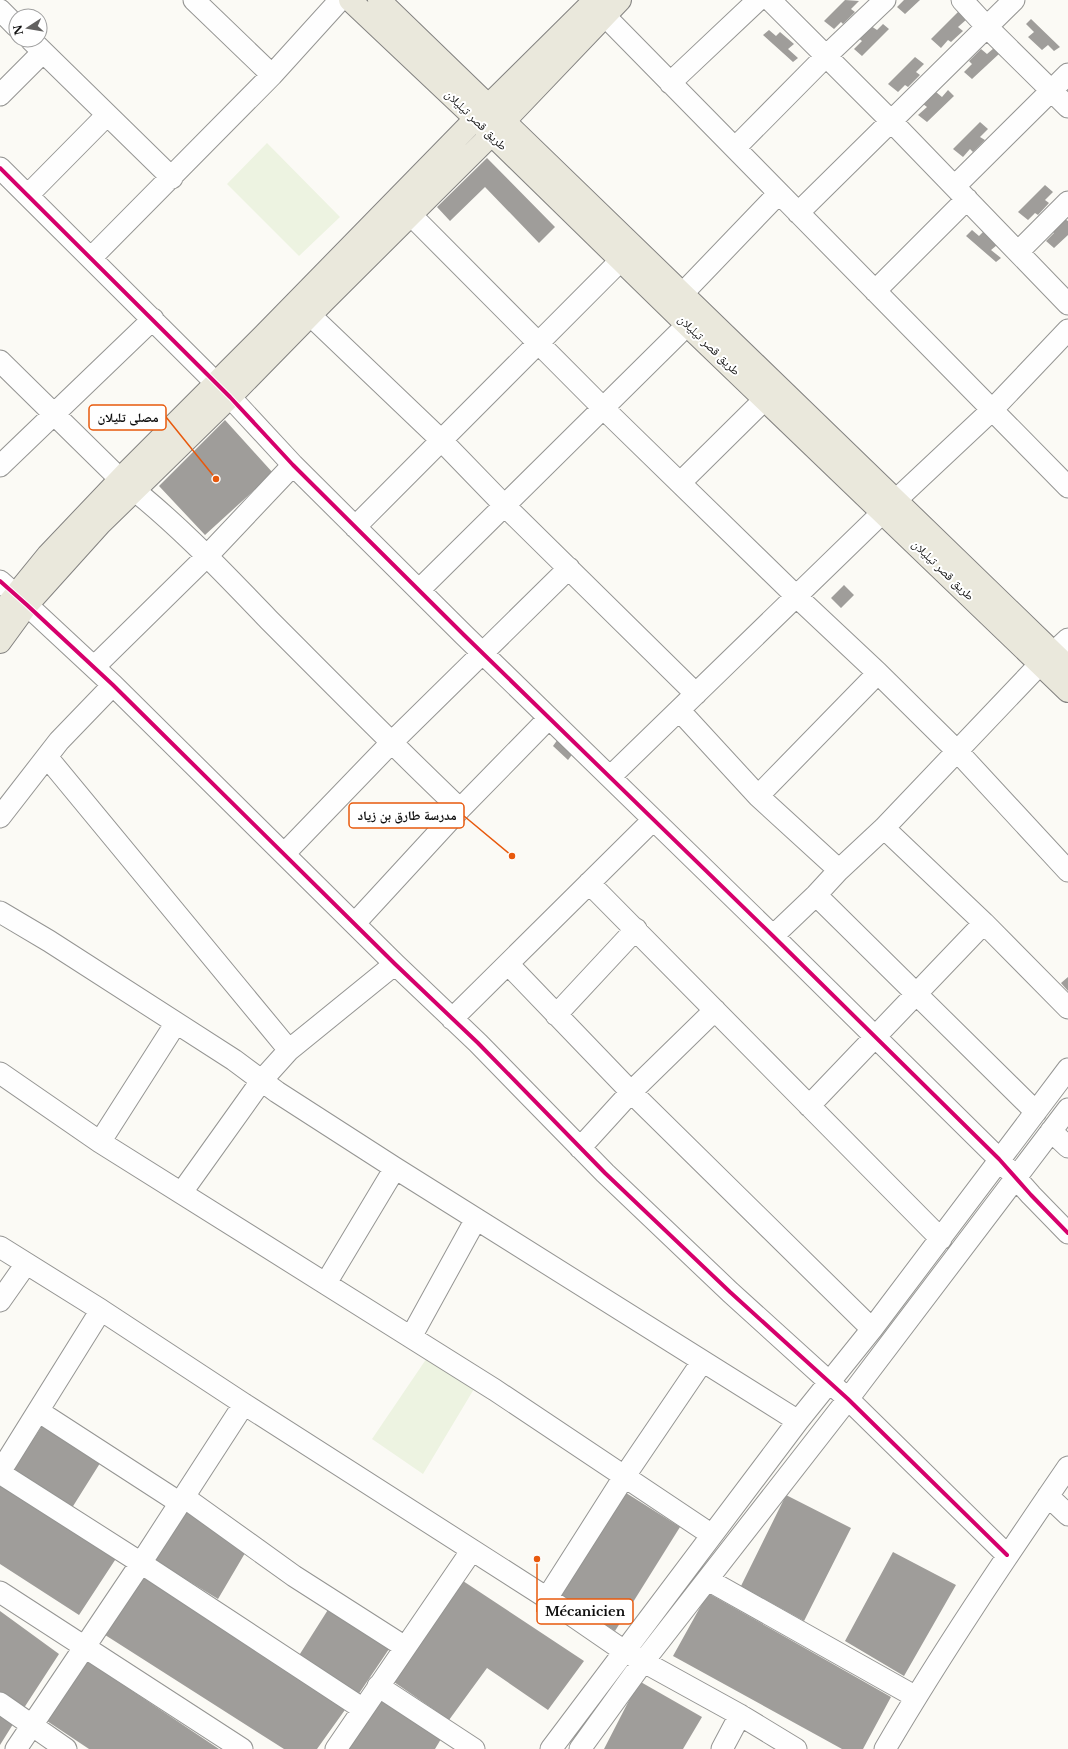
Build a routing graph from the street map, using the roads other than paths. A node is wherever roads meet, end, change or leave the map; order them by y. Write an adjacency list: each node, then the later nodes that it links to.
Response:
1 (194, 0): 19 (street)
2 (340, 0): 19 (street)
3 (350, 0): 24 (main road, طريق قصر تيليلان)
4 (379, 0): 24 (main road, طريق قصر تيليلان)
5 (620, 0): 11 (main road)
6 (758, 0): 20 (street)
7 (770, 0): 17 (street)
8 (885, 0): 17 (street)
9 (962, 0): 14 (street)
10 (1014, 0): 14 (street)
11 (600, 8): 20 (street); 24 (main road); 27 (main road)
12 (0, 10): 13 (street)
13 (8, 18)
14 (987, 27): 21 (street); 26 (street)
15 (36, 48): 22 (street)
16 (39, 48): 25 (street)
17 (826, 56): 26 (street); 28 (street)
18 (1068, 74): 21 (street)
19 (272, 75): 30 (street)
20 (670, 83): 28 (street)
21 (1052, 91): 23 (street); 32 (street)
22 (0, 96)
23 (1068, 107)
24 (482, 112): 27 (main road, طريق قصر تيليلان); 35 (main road)
25 (107, 115): 30 (street); 33 (street)
26 (891, 121): 32 (street); 36 (street)
27 (498, 127): 35 (main road); 39 (main road, طريق قصر تيليلان); 41 (main road, طريق قصر تيليلان)
28 (735, 148): 31 (street)
29 (0, 168): 33 (street)
30 (172, 178): 38 (street)
31 (779, 193): 36 (street); 41 (street)
32 (961, 193): 37 (street); 40 (street)
33 (28, 195): 38 (street)
34 (1068, 202): 37 (street)
35 (403, 208): 43 (main road); 47 (street); 49 (main road)
36 (798, 213): 40 (street)
37 (1018, 252): 42 (street)
38 (91, 258): 44 (street)
39 (621, 260): 45 (main road, طريق قصر تيليلان); 47 (street)
40 (875, 291): 52 (street)
41 (683, 293): 61 (main road, طريق قصر تيليلان)
42 (1068, 304)
43 (310, 315): 49 (main road); 54 (street)
44 (153, 319): 49 (street); 53 (street)
45 (687, 325): 50 (main road, طريق قصر تيليلان); 51 (street)
46 (1068, 330): 52 (street)
47 (539, 343): 51 (street); 54 (street)
48 (0, 361): 53 (street)
49 (223, 390): 55 (street); 58 (main road)
50 (765, 399): 57 (street); 61 (main road, طريق قصر تيليلان)
51 (604, 408): 57 (street); 60 (street)
52 (992, 410): 59 (street); 61 (street)
53 (54, 414): 56 (street); 58 (street)
54 (442, 440): 60 (street); 62 (street)
55 (293, 465): 62 (street); 63 (street)
56 (0, 466)
57 (681, 482): 67 (street)
58 (128, 485): 63 (street); 66 (main road)
59 (1068, 487)
60 (504, 505): 64 (street); 65 (street)
61 (889, 506): 67 (street); 71 (main road, طريق قصر تيليلان)
62 (356, 527): 65 (street)
63 (207, 556): 72 (street); 79 (street)
64 (569, 568): 70 (street); 76 (street)
65 (419, 590): 70 (street)
66 (14, 593): 68 (main road); 69 (main road); 72 (street)
67 (796, 596): 73 (street); 76 (street)
68 (0, 614)
69 (0, 642)
70 (482, 652): 78 (street); 79 (street)
71 (1057, 656): 75 (main road, طريق قصر تيليلان); 80 (street)
72 (94, 667): 74 (street)
73 (878, 673): 80 (street); 83 (street)
74 (113, 685): 81 (street); 88 (street)
75 (1068, 691)
76 (696, 694): 77 (street)
77 (679, 710): 82 (street); 83 (street)
78 (548, 719): 82 (street); 84 (street)
79 (391, 743): 84 (street); 88 (street)
80 (958, 752): 87 (street); 90 (street)
81 (46, 757): 85 (street); 107 (street)
82 (610, 777): 86 (street)
83 (758, 796): 89 (street)
84 (460, 809): 94 (street)
85 (0, 817)
86 (653, 820): 91 (street); 97 (street)
87 (884, 828): 89 (street); 95 (street)
88 (284, 854): 94 (street)
89 (839, 870): 92 (street)
90 (1068, 871)
91 (589, 883): 96 (street); 99 (street)
92 (816, 895): 97 (street); 100 (street)
93 (0, 912): 105 (street)
94 (355, 923): 98 (street)
95 (984, 923): 100 (street); 101 (street)
96 (636, 929): 102 (street); 103 (street)
97 (773, 936): 106 (street)
98 (394, 964): 104 (street); 107 (street)
99 (508, 964): 103 (street); 104 (street)
100 (916, 995): 106 (street); 114 (street)
101 (1068, 1008)
102 (715, 1010): 111 (street); 112 (street)
103 (556, 1015): 111 (street)
104 (452, 1019): 118 (street)
105 (176, 1023): 110 (street); 116 (street)
106 (876, 1037): 112 (street); 119 (street)
107 (289, 1050): 110 (street)
108 (1068, 1069): 114 (street)
109 (0, 1073): 116 (street)
110 (262, 1080): 120 (street); 122 (street)
111 (631, 1092): 118 (street); 131 (street)
112 (810, 1106): 125 (street)
113 (1068, 1109): 115 (street)
114 (1036, 1112): 119 (street)
115 (1051, 1131): 117 (street); 121 (street)
116 (100, 1142): 122 (street)
117 (1068, 1147)
118 (580, 1148): 134 (street)
119 (999, 1159): 121 (street); 125 (street)
120 (395, 1168): 123 (street); 128 (street)
121 (1017, 1177): 124 (street); 135 (street)
122 (182, 1192): 128 (street)
123 (476, 1219): 132 (street); 133 (street)
124 (1068, 1233)
125 (941, 1239): 131 (street)
126 (0, 1247): 127 (street)
127 (26, 1264): 129 (street); 130 (street)
128 (326, 1283): 132 (street)
129 (0, 1301)
130 (101, 1310): 136 (street); 137 (street)
131 (872, 1329): 134 (street)
132 (411, 1337): 141 (street)
133 (702, 1362): 138 (street); 141 (street)
134 (830, 1382): 135 (street); 138 (street)
135 (848, 1399): 147 (street); 149 (street)
136 (244, 1404): 143 (street); 146 (street)
137 (38, 1411): 139 (street); 143 (street)
138 (798, 1421): 145 (street)
139 (2, 1463): 148 (street)
140 (1068, 1466): 142 (street)
141 (624, 1477): 145 (street); 151 (street)
142 (1048, 1496): 144 (street); 147 (street)
143 (182, 1500): 148 (street); 153 (street)
144 (1068, 1515)
145 (712, 1535): 154 (street)
146 (472, 1550): 151 (street); 153 (street)
147 (1007, 1555): 157 (street)
148 (142, 1563): 152 (street); 159 (street)
149 (708, 1580): 155 (street); 157 (street)
150 (0, 1592): 152 (street)
151 (547, 1598): 154 (street)
152 (86, 1647): 161 (street); 164 (street)
153 (404, 1647): 156 (street)
154 (624, 1651): 155 (street); 167 (street)
155 (643, 1662): 160 (street); 168 (street)
156 (378, 1686): 159 (street); 166 (street)
157 (916, 1697): 171 (street)
158 (0, 1703): 161 (street)
159 (363, 1709): 165 (street)
160 (740, 1715): 169 (street); 170 (street)
161 (33, 1725): 162 (street); 163 (street)
162 (16, 1749)
163 (66, 1749)
164 (242, 1749)
165 (336, 1749)
166 (474, 1749)
167 (550, 1749)
168 (580, 1749)
169 (722, 1749)
170 (796, 1749)
171 (885, 1749)

